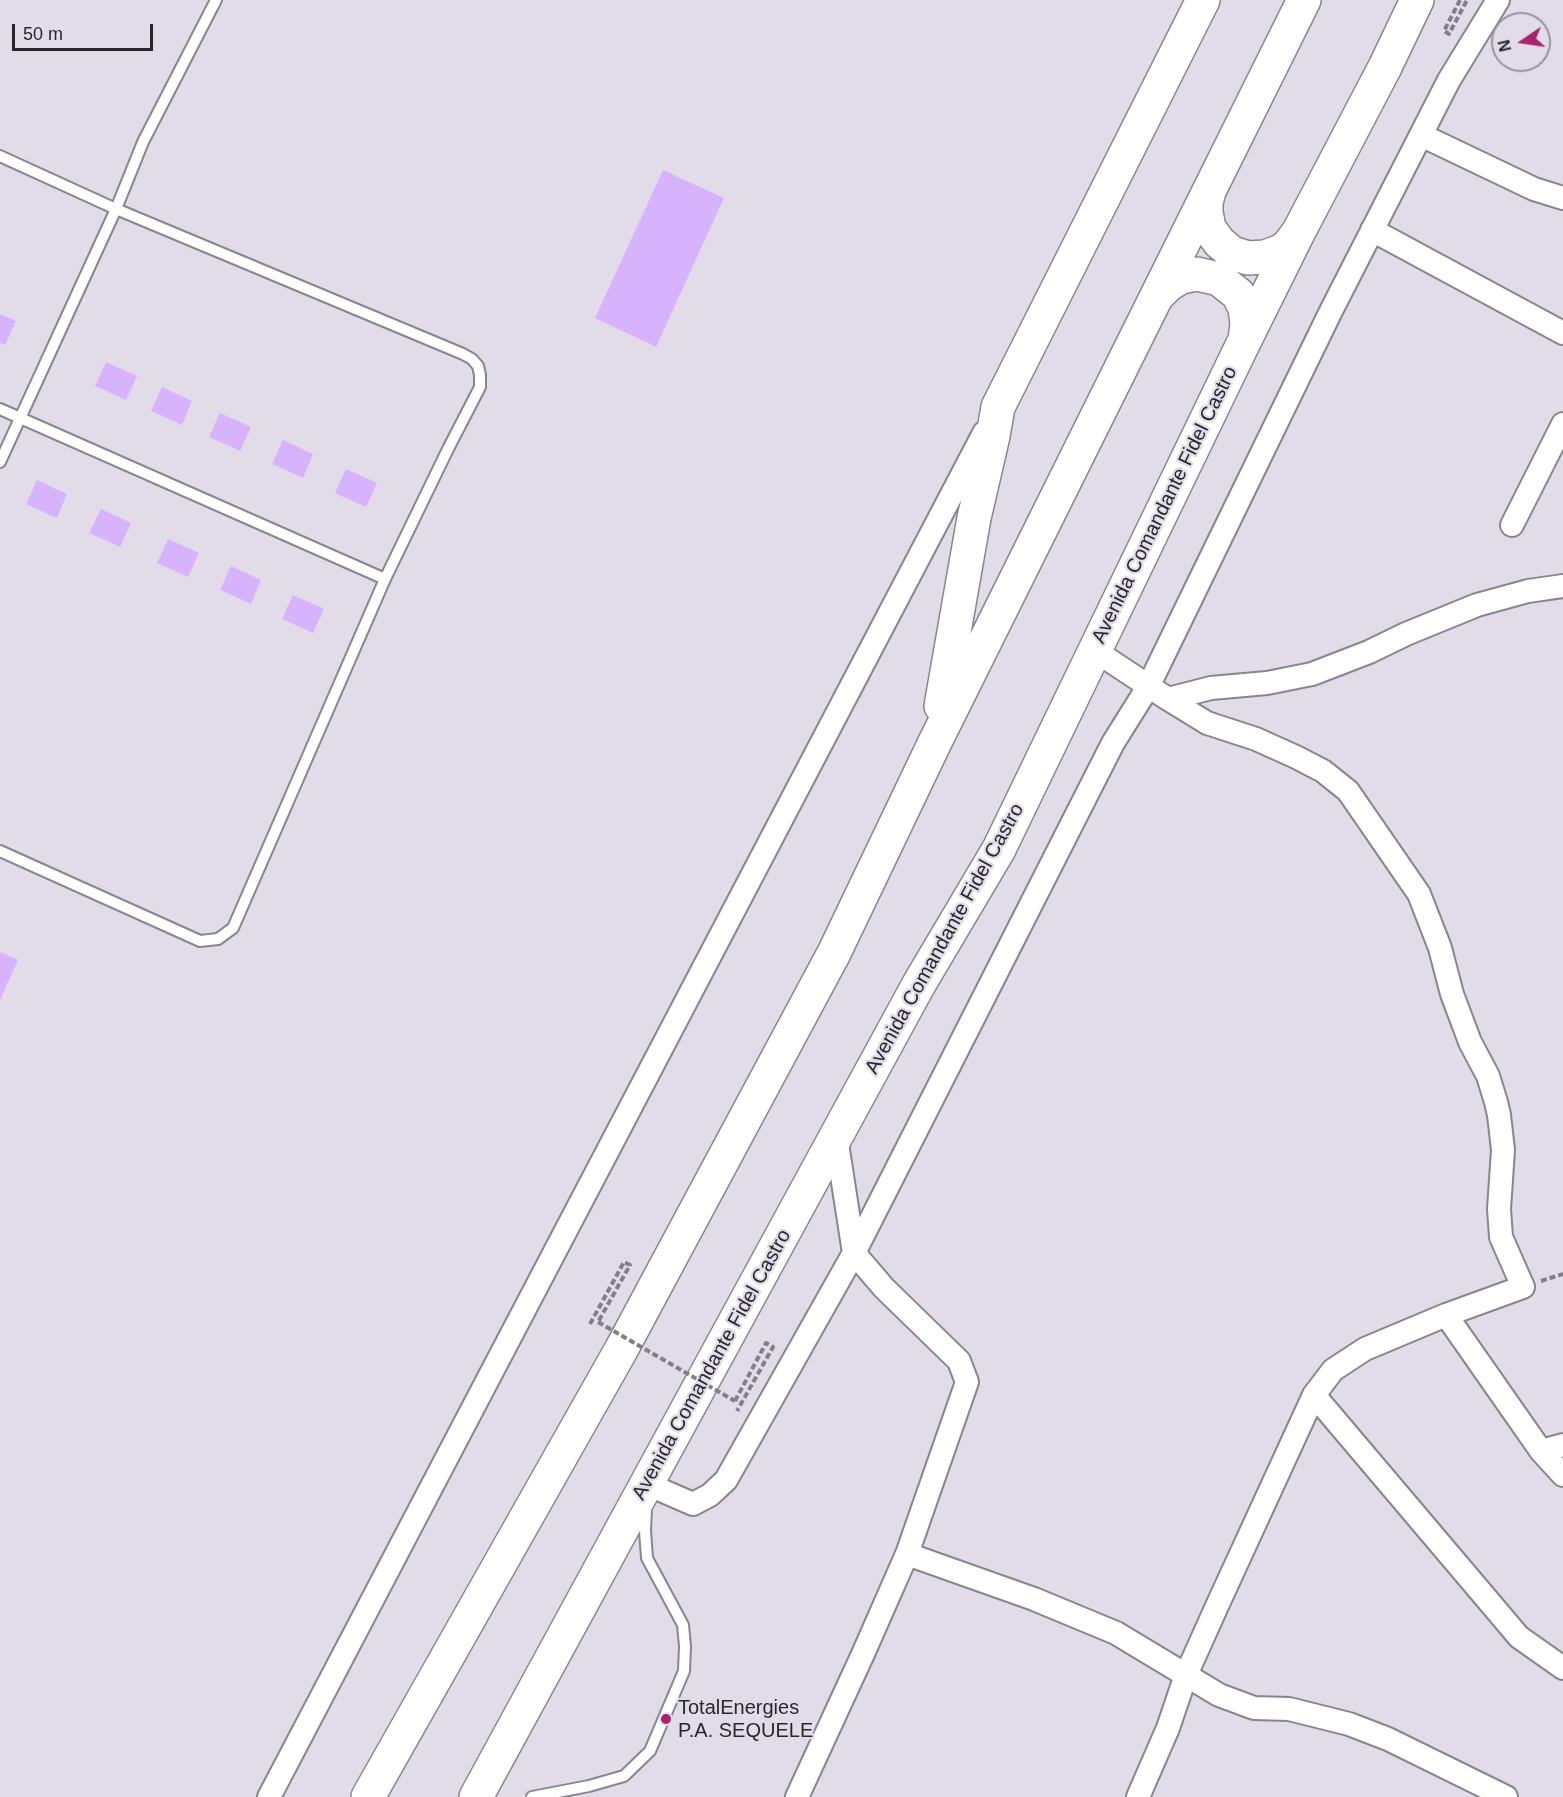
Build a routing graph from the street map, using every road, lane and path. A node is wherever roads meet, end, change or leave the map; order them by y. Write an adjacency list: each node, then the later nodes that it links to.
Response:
1 (216, 0): 12 (lane)
2 (1203, 0): 18 (highway)
3 (1304, 0): 10 (highway)
4 (1417, 0): 14 (highway, Avenida Comandante Fidel Castro)
5 (1460, 0): 6 (path)
6 (1467, 0)
7 (1498, 0): 8 (street)
8 (1421, 135): 11 (street); 13 (street)
9 (0, 156): 12 (lane)
10 (1210, 188): 14 (highway); 15 (highway)
11 (1563, 198)
12 (116, 209): 20 (lane); 24 (lane)
13 (1372, 230): 16 (street); 27 (street)
14 (1298, 233): 17 (highway, Avenida Comandante Fidel Castro)
15 (1153, 303): 17 (highway); 29 (highway)
16 (1563, 333)
17 (1241, 348): 26 (highway, Avenida Comandante Fidel Castro)
18 (998, 407): 29 (highway); 43 (street)
19 (0, 409): 20 (lane)
20 (20, 418): 22 (lane); 24 (lane)
21 (1563, 424): 23 (street)
22 (0, 462)
23 (1512, 525)
24 (385, 579): 30 (lane)
25 (1563, 586): 28 (street)
26 (1094, 650): 27 (street); 31 (highway, Avenida Comandante Fidel Castro)
27 (1149, 687): 28 (street); 32 (street)
28 (1168, 699): 33 (street)
29 (935, 742): 44 (highway)
30 (0, 851)
31 (836, 1137): 32 (street); 39 (highway, Avenida Comandante Fidel Castro)
32 (854, 1253): 39 (street); 40 (street)
33 (1446, 1315): 35 (street); 37 (street)
34 (590, 1324): 36 (path, bridge)
35 (1314, 1395): 41 (street); 42 (street)
36 (737, 1411)
37 (1552, 1448): 38 (street)
38 (1563, 1475)
39 (647, 1484): 45 (highway, Avenida Comandante Fidel Castro); 46 (lane)
40 (907, 1554): 42 (street); 47 (street)
41 (1563, 1668)
42 (1186, 1675): 48 (street); 49 (street)
43 (269, 1797)
44 (368, 1797)
45 (476, 1797)
46 (532, 1797)
47 (797, 1797)
48 (1138, 1797)
49 (1506, 1797)

